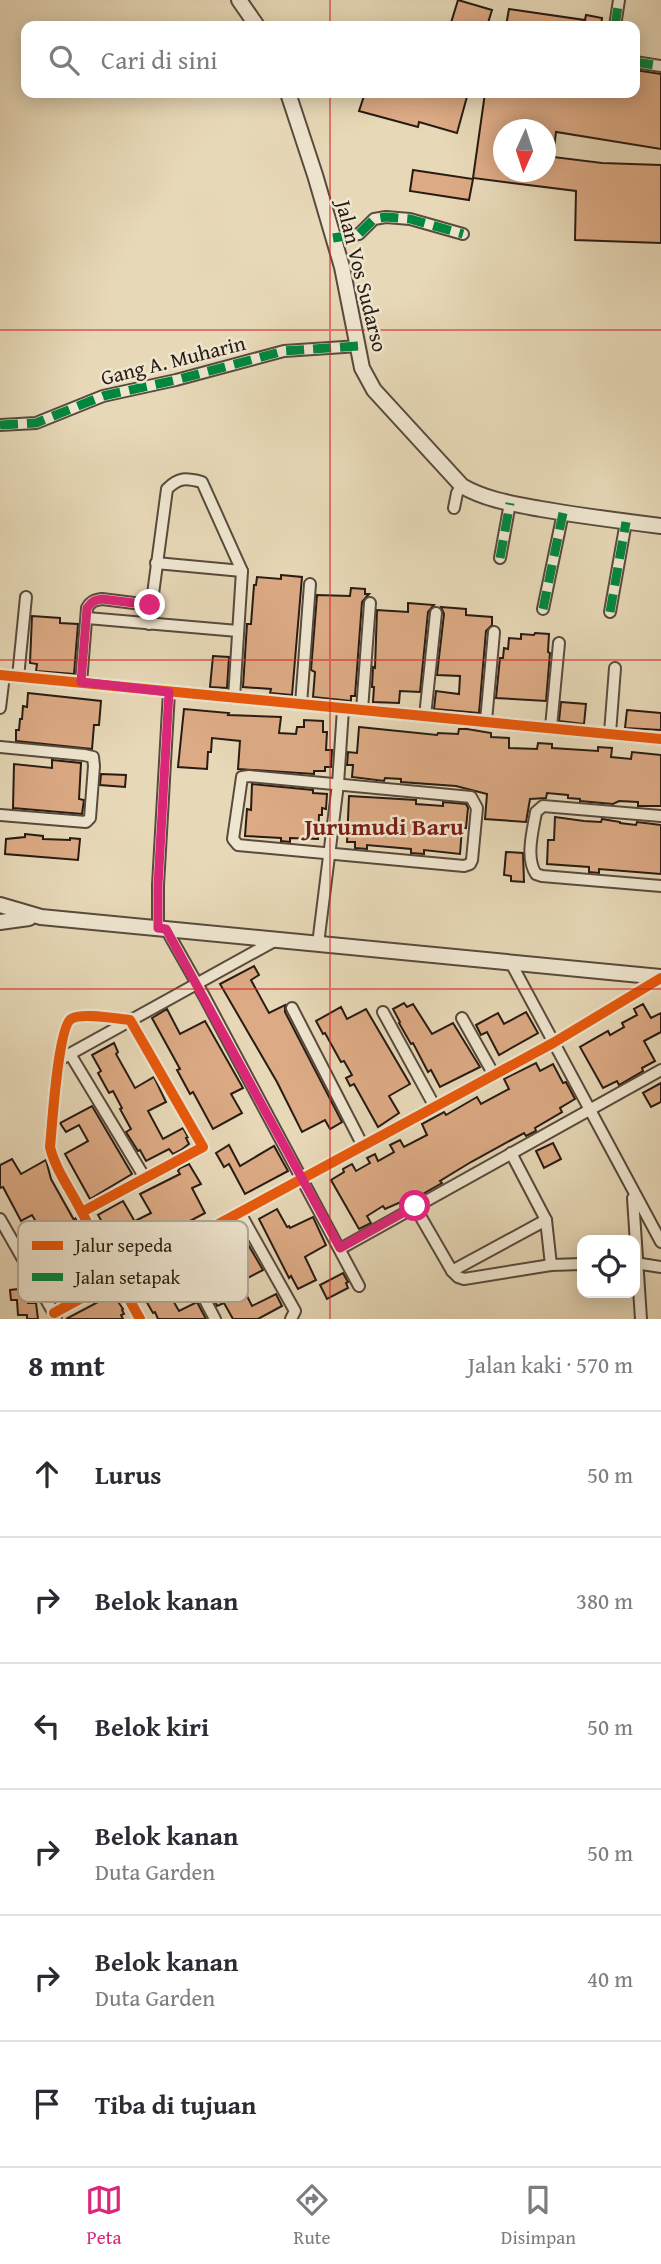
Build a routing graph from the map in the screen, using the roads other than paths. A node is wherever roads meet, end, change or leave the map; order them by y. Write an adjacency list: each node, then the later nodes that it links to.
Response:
1 (239, 0): 3 (street)
2 (619, 0): 4 (street)
3 (254, 21)
4 (616, 21)
5 (640, 63): 6 (street)
6 (661, 66)
7 (290, 98): 9 (street, Jalan Vos Sudarso)
8 (463, 234): 9 (street)
9 (333, 238): 10 (street, Jalan Vos Sudarso)
10 (359, 346): 11 (street, Gang A. Muharin); 12 (street, Jalan Vos Sudarso)
11 (0, 425)
12 (462, 486): 13 (street, Jalan Vos Sudarso); 14 (street)
13 (510, 503): 15 (street, Jalan Vos Sudarso); 18 (street)
14 (454, 508)
15 (563, 513): 16 (street, Jalan Vos Sudarso); 25 (street)
16 (626, 522): 17 (street, Jalan Vos Sudarso); 26 (street)
17 (661, 526)
18 (500, 558)
19 (156, 563): 20 (street); 20 (street); 24 (street)
20 (243, 571): 30 (street)
21 (310, 584): 39 (street)
22 (26, 597): 35 (street)
23 (370, 603): 42 (street)
24 (150, 605): 28 (street); 29 (street)
25 (543, 609)
26 (610, 612)
27 (436, 613): 43 (street)
28 (87, 618): 29 (street); 36 (street)
29 (149, 624): 30 (street)
30 (238, 631): 38 (street)
31 (494, 632): 44 (street)
32 (559, 643): 45 (street)
33 (615, 668): 46 (street)
34 (2, 675): 35 (street); 40 (street)
35 (19, 677): 36 (street)
36 (81, 682): 37 (street)
37 (169, 692): 38 (street); 57 (street)
38 (233, 698): 39 (street)
39 (301, 704): 41 (street)
40 (0, 708)
41 (342, 709): 42 (street); 49 (street)
42 (362, 710): 43 (street)
43 (425, 716): 44 (street)
44 (486, 721): 45 (street)
45 (551, 727): 46 (street)
46 (610, 733): 47 (street)
47 (661, 739)
48 (0, 747): 50 (street)
49 (338, 784): 52 (street); 52 (street); 52 (street)
50 (0, 815)
51 (661, 816): 53 (street)
52 (330, 854): 59 (street)
53 (661, 886)
54 (0, 905): 55 (street)
55 (41, 917): 56 (street); 57 (street)
56 (0, 922)
57 (162, 929): 58 (street); 62 (street)
58 (276, 940): 59 (street); 62 (street)
59 (317, 944): 60 (street)
60 (511, 963): 61 (street); 67 (street)
61 (661, 978): 67 (street)
62 (197, 984): 66 (street); 76 (street)
63 (292, 1008): 73 (street)
64 (383, 1012): 71 (street)
65 (462, 1018): 70 (street)
66 (131, 1020): 68 (street); 68 (street); 75 (street)
67 (553, 1043): 70 (street); 72 (street)
68 (64, 1057): 75 (street); 79 (street)
69 (661, 1070): 72 (street)
70 (494, 1075): 71 (street)
71 (435, 1107): 73 (street)
72 (589, 1110): 74 (street); 77 (street)
73 (363, 1146): 76 (street)
74 (511, 1153): 78 (street); 82 (street)
75 (145, 1178): 79 (street)
76 (302, 1179): 80 (street); 89 (street)
77 (633, 1192): 87 (street); 88 (street)
78 (415, 1206): 89 (street); 95 (street)
79 (82, 1212): 83 (street)
80 (240, 1213): 84 (street); 85 (street)
81 (0, 1219): 90 (street)
82 (546, 1220): 93 (street); 95 (street)
83 (87, 1221)
84 (225, 1221)
85 (244, 1221)
86 (248, 1227): 104 (street)
87 (635, 1235)
88 (661, 1242)
89 (340, 1248): 96 (street)
90 (18, 1251)
91 (577, 1264): 93 (street)
92 (640, 1264): 94 (street)
93 (551, 1265): 95 (street)
94 (661, 1267)
95 (452, 1271)
96 (359, 1286)
97 (640, 1298): 105 (street)
98 (79, 1302): 101 (street)
99 (131, 1302): 102 (street)
100 (206, 1302): 103 (street)
101 (55, 1316)
102 (140, 1319)
103 (215, 1319)
104 (291, 1319)
105 (641, 1319)

